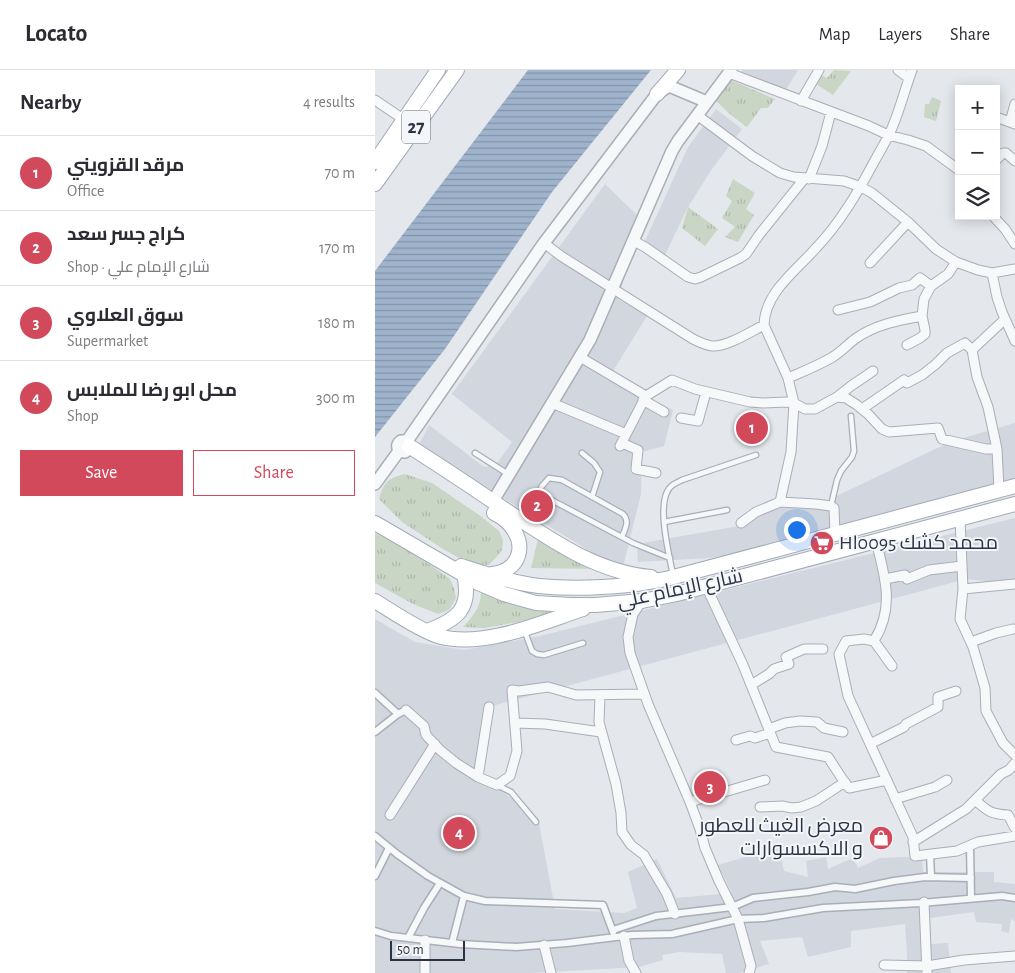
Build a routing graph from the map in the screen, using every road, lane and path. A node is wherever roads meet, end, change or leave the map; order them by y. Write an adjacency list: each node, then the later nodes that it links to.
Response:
1 (438, 70): 16 (main road, 27)
2 (457, 70): 24 (main road, 27)
3 (678, 70): 8 (main road)
4 (819, 70): 10 (street)
5 (898, 70): 7 (street)
6 (730, 72): 10 (street); 11 (street)
7 (911, 74): 18 (street)
8 (657, 94): 11 (street); 29 (street)
9 (375, 100): 16 (street)
10 (801, 101): 13 (street)
11 (707, 102): 14 (street)
12 (1014, 106): 17 (street)
13 (831, 112): 18 (street); 23 (street)
14 (697, 115): 23 (street); 28 (street)
15 (1000, 118): 17 (street)
16 (403, 119): 21 (main road, 27)
17 (1013, 123)
18 (889, 135): 22 (street); 25 (street)
19 (1000, 156): 20 (street)
20 (1015, 161)
21 (375, 162)
22 (955, 167)
23 (807, 179): 25 (street); 28 (street)
24 (375, 184)
25 (861, 187): 27 (street); 40 (street)
26 (997, 220): 30 (street)
27 (908, 222): 31 (street); 32 (street)
28 (634, 241): 36 (street)
29 (544, 243): 36 (street); 57 (street)
30 (1015, 244)
31 (956, 262): 34 (street); 35 (street)
32 (870, 264)
33 (1015, 269): 34 (street)
34 (992, 273): 39 (street)
35 (931, 286): 37 (street); 38 (street)
36 (613, 288): 40 (street); 44 (street)
37 (839, 310)
38 (922, 316): 42 (street); 46 (street)
39 (1005, 319): 41 (street); 43 (street)
40 (764, 326): 46 (street)
41 (1015, 341)
42 (907, 345)
43 (972, 350): 52 (street); 58 (street)
44 (580, 357): 49 (street); 51 (street)
45 (873, 371): 48 (street)
46 (788, 378): 50 (street)
47 (706, 392): 49 (street); 50 (street); 55 (street)
48 (837, 397): 50 (street); 52 (street)
49 (645, 398): 53 (street); 56 (street)
50 (794, 403): 69 (street)
51 (553, 404): 56 (street); 63 (street)
52 (861, 409): 58 (street)
53 (665, 412)
54 (851, 416): 71 (lane)
55 (681, 418)
56 (626, 434): 62 (street)
57 (405, 448): 64 (street); 68 (main road); 84 (main road)
58 (997, 449): 66 (street)
59 (475, 452): 63 (lane)
60 (582, 453): 67 (lane)
61 (756, 455): 75 (lane)
62 (656, 473)
63 (509, 475): 68 (street)
64 (375, 484)
65 (1015, 486): 66 (main road, شارع الإمام علي)
66 (999, 490): 77 (main road, شارع الإمام علي)
67 (592, 497): 78 (lane); 78 (lane)
68 (493, 501): 85 (main road)
69 (780, 502): 71 (street); 76 (street)
70 (1015, 504): 73 (main road, شارع الإمام علي)
71 (831, 506): 77 (street)
72 (727, 510): 75 (lane)
73 (960, 518): 79 (main road, شارع الإمام علي); 82 (street)
74 (375, 522): 80 (main road)
75 (664, 522): 81 (lane)
76 (741, 523)
77 (835, 534): 85 (main road, شارع الإمام علي)
78 (622, 537): 81 (lane)
79 (876, 541): 86 (street); 88 (main road, شارع الإمام علي)
80 (434, 557): 83 (main road, شارع الإمام علي); 84 (main road, شارع الإمام علي)
81 (670, 558): 85 (lane)
82 (962, 566): 86 (street); 89 (street)
83 (464, 574): 93 (main road, شارع الإمام علي); 96 (main road)
84 (488, 574): 85 (main road, شارع الإمام علي)
85 (670, 578): 90 (main road)
86 (885, 579): 97 (street)
87 (1015, 584): 89 (street)
88 (706, 586): 90 (main road, شارع الإمام علي); 102 (street)
89 (963, 589): 98 (street)
90 (677, 594): 92 (main road, شارع الإمام علي)
91 (375, 601): 96 (main road)
92 (642, 601): 93 (main road, شارع الإمام علي); 105 (street)
93 (595, 605): 94 (main road)
94 (524, 628): 96 (main road); 99 (lane)
95 (1013, 629): 98 (street)
96 (427, 631)
97 (874, 641): 101 (street); 116 (street)
98 (971, 642): 117 (street)
99 (583, 643)
100 (823, 649): 102 (street)
101 (892, 666)
102 (751, 685): 110 (street)
103 (956, 691): 116 (street)
104 (375, 693): 108 (street)
105 (645, 694): 106 (street); 126 (street)
106 (600, 696): 109 (street); 112 (street)
107 (489, 707): 118 (street)
108 (402, 712): 111 (street); 115 (street)
109 (515, 723): 112 (street); 123 (street)
110 (769, 731): 113 (street); 114 (street); 122 (street)
111 (375, 732)
112 (601, 732): 146 (street)
113 (843, 732)
114 (737, 740)
115 (435, 744): 118 (street); 128 (street)
116 (870, 744): 120 (street)
117 (1015, 757): 125 (street)
118 (478, 777): 123 (street)
119 (765, 780): 126 (street)
120 (887, 780): 122 (street); 124 (street)
121 (947, 780): 124 (street)
122 (845, 782): 127 (street)
123 (497, 785): 129 (lane)
124 (895, 799): 133 (street)
125 (975, 800): 130 (street); 133 (street)
126 (690, 802): 145 (street)
127 (760, 807)
128 (390, 815)
129 (536, 822)
130 (1015, 828)
131 (375, 836): 135 (street)
132 (1015, 836): 134 (street)
133 (913, 842): 136 (street)
134 (970, 846): 136 (street); 139 (street)
135 (389, 848): 137 (street); 140 (street)
136 (930, 854): 138 (street)
137 (375, 876)
138 (931, 877): 139 (street); 145 (street)
139 (971, 878): 142 (street)
140 (440, 883): 141 (street); 150 (street)
141 (464, 896): 149 (street); 152 (street)
142 (971, 898): 143 (street); 144 (street)
143 (1015, 898)
144 (924, 902): 147 (street); 156 (street)
145 (732, 907): 146 (street); 147 (street)
146 (675, 914): 149 (street)
147 (738, 919): 149 (street); 160 (street)
148 (375, 932): 150 (street)
149 (617, 934): 153 (street); 159 (street)
150 (408, 938): 151 (street)
151 (425, 940): 152 (street); 157 (street)
152 (452, 943): 153 (street)
153 (544, 945): 158 (street)
154 (1015, 956): 156 (street)
155 (884, 965): 156 (street)
156 (927, 970)
157 (425, 973)
158 (551, 973)
159 (636, 973)
160 (749, 973)

